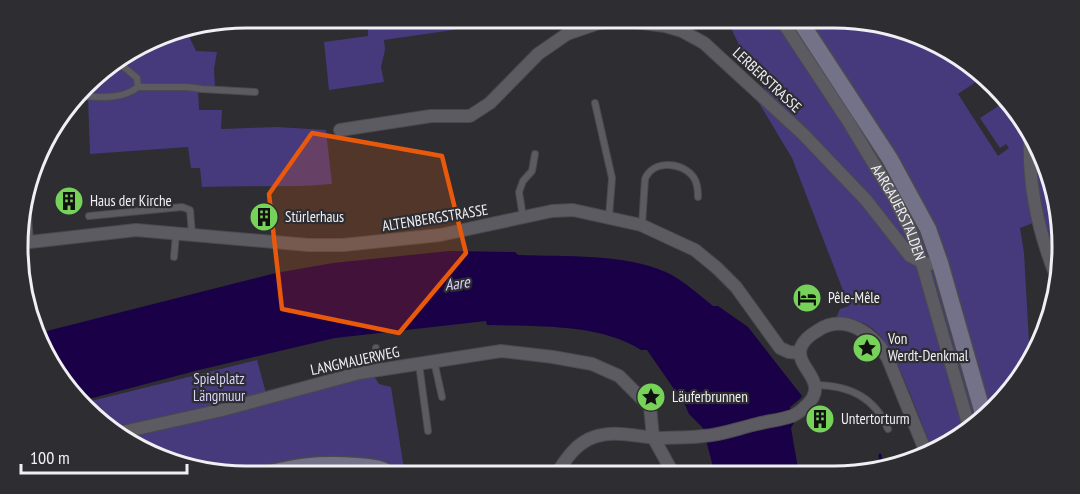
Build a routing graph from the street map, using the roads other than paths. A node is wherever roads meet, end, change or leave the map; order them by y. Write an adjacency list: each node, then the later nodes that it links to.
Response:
1 (584, 28): 10 (street, LERBERSTRASSE)
2 (671, 28): 23 (street, LERBERSTRASSE)
3 (787, 28): 23 (street, AARGAUERSTALDEN)
4 (805, 28): 24 (main road, AARGAUERSTALDEN)
5 (124, 67): 6 (lane)
6 (138, 87): 7 (lane); 8 (lane)
7 (255, 92)
8 (88, 96)
9 (595, 103): 16 (lane)
10 (340, 130)
11 (1030, 153): 22 (street)
12 (535, 154): 15 (lane)
13 (698, 197): 17 (lane)
14 (89, 216): 19 (lane)
15 (524, 217): 16 (street, ALTENBERGSTRASSE); 19 (street, ALTENBERGSTRASSE)
16 (609, 217): 17 (street, ALTENBERGSTRASSE)
17 (642, 225): 26 (street, ALTENBERGSTRASSE)
18 (176, 233): 19 (street, ALTENBERGSTRASSE); 20 (street, ALTENBERGSTRASSE); 21 (lane)
19 (192, 234)
20 (28, 242)
21 (174, 257)
22 (1051, 261)
23 (922, 263): 24 (street); 33 (street, AARGAUERSTALDEN)
24 (940, 263): 32 (main road, AARGAUERSTALDEN)
25 (376, 348): 29 (lane)
26 (800, 353): 30 (street); 38 (street)
27 (434, 361): 28 (street, LANGMAUERWEG); 31 (lane); 37 (street, LANGMAUERWEG)
28 (419, 363): 29 (street, LANGMAUERWEG); 36 (lane)
29 (380, 369): 35 (street, LANGMAUERWEG)
30 (815, 385): 34 (lane); 37 (street)
31 (442, 397)
32 (981, 407)
33 (967, 419)
34 (888, 429)
35 (129, 431)
36 (428, 431)
37 (653, 437): 41 (street); 42 (street)
38 (923, 446)
39 (297, 466): 40 (main road)
40 (348, 466)
41 (563, 466)
42 (669, 466)

